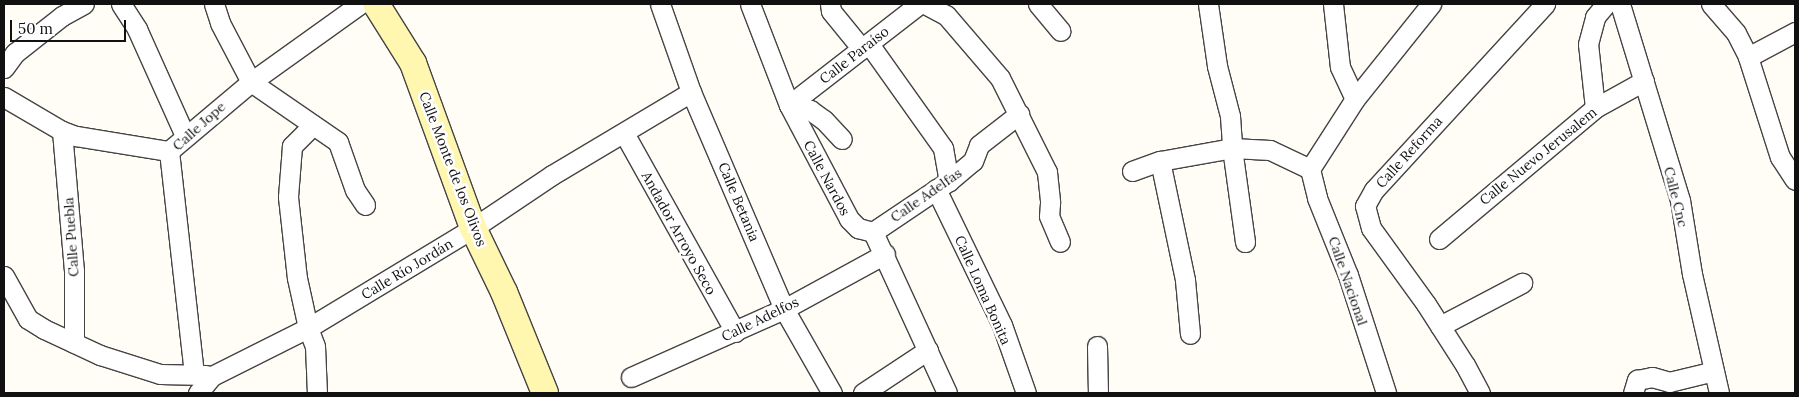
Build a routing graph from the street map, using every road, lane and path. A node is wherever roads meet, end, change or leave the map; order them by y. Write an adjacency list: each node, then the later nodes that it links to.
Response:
1 (84, 4): 23 (street)
2 (121, 4): 35 (street)
3 (214, 4): 25 (street)
4 (360, 4): 25 (street, Calle Jope)
5 (376, 4): 45 (street, Calle Monte de los Olivos)
6 (660, 4): 26 (street, Calle Betania)
7 (750, 4): 29 (street, Calle Nardos)
8 (830, 4): 21 (street, Calle Loma Bonita)
9 (919, 4): 21 (street, Calle Paraíso)
10 (925, 4): 31 (street)
11 (1038, 4): 19 (street)
12 (1208, 4): 37 (street)
13 (1333, 4): 28 (street)
14 (1431, 4): 28 (street)
15 (1545, 4): 54 (street, Calle Reforma)
16 (1606, 4): 30 (street)
17 (1620, 4): 24 (street, Calle Cnc)
18 (1711, 4): 22 (street)
19 (1061, 31)
20 (1795, 32): 22 (street)
21 (865, 46): 29 (street, Calle Paraíso); 43 (street, Calle Loma Bonita)
22 (1748, 57): 42 (street)
23 (4, 68)
24 (1644, 81): 30 (street, Calle Nuevo Jerusalem); 61 (street, Calle Cnc)
25 (250, 82): 32 (street); 35 (street, Calle Jope)
26 (691, 92): 34 (street, Calle Río Jordán); 53 (street, Calle Betania)
27 (4, 97): 33 (street)
28 (1355, 99): 40 (street)
29 (789, 105): 36 (street); 46 (street, Calle Nardos)
30 (1595, 108): 47 (street, Calle Nuevo Jerusalem)
31 (1019, 114): 43 (street, Calle Adelfas); 48 (street)
32 (313, 125): 44 (street); 55 (street)
33 (62, 131): 38 (street); 58 (street, Calle Puebla)
34 (624, 132): 45 (street, Calle Río Jordán); 56 (street, Andador Arroyo Seco)
35 (185, 136): 38 (street, Calle Jope)
36 (842, 139)
37 (1232, 148): 39 (street); 40 (street); 49 (street)
38 (169, 151): 62 (street, Calle Jope)
39 (1160, 161): 41 (street); 57 (street)
40 (1310, 169): 72 (street, Calle Nacional)
41 (1132, 171)
42 (1795, 180)
43 (943, 185): 46 (street, Calle Adelfas); 70 (street, Calle Loma Bonita)
44 (366, 205)
45 (473, 228): 55 (street, Calle Río Jordán); 66 (street, Calle Monte de los Olivos)
46 (872, 232): 50 (street)
47 (1439, 239)
48 (1060, 242)
49 (1245, 242)
50 (885, 254): 53 (street, Calle Adelfos); 60 (street)
51 (4, 276): 58 (street)
52 (1522, 283): 54 (street)
53 (784, 309): 56 (street, Calle Adelfos); 67 (street, Calle Betania)
54 (1440, 326): 73 (street, Calle Reforma)
55 (308, 328): 62 (street, Calle Río Jordán); 65 (street)
56 (735, 332): 63 (street, Calle Adelfos)
57 (1190, 334)
58 (74, 343): 62 (street)
59 (1098, 346): 71 (street)
60 (928, 350): 68 (street); 69 (street)
61 (1714, 371): 74 (street); 75 (street, Calle Cnc)
62 (203, 375): 64 (street, Calle Río Jordán)
63 (631, 377)
64 (198, 393)
65 (317, 393)
66 (545, 393)
67 (832, 393)
68 (863, 393)
69 (947, 393)
70 (1026, 393)
71 (1098, 393)
72 (1386, 393)
73 (1480, 393)
74 (1633, 393)
75 (1719, 393)

